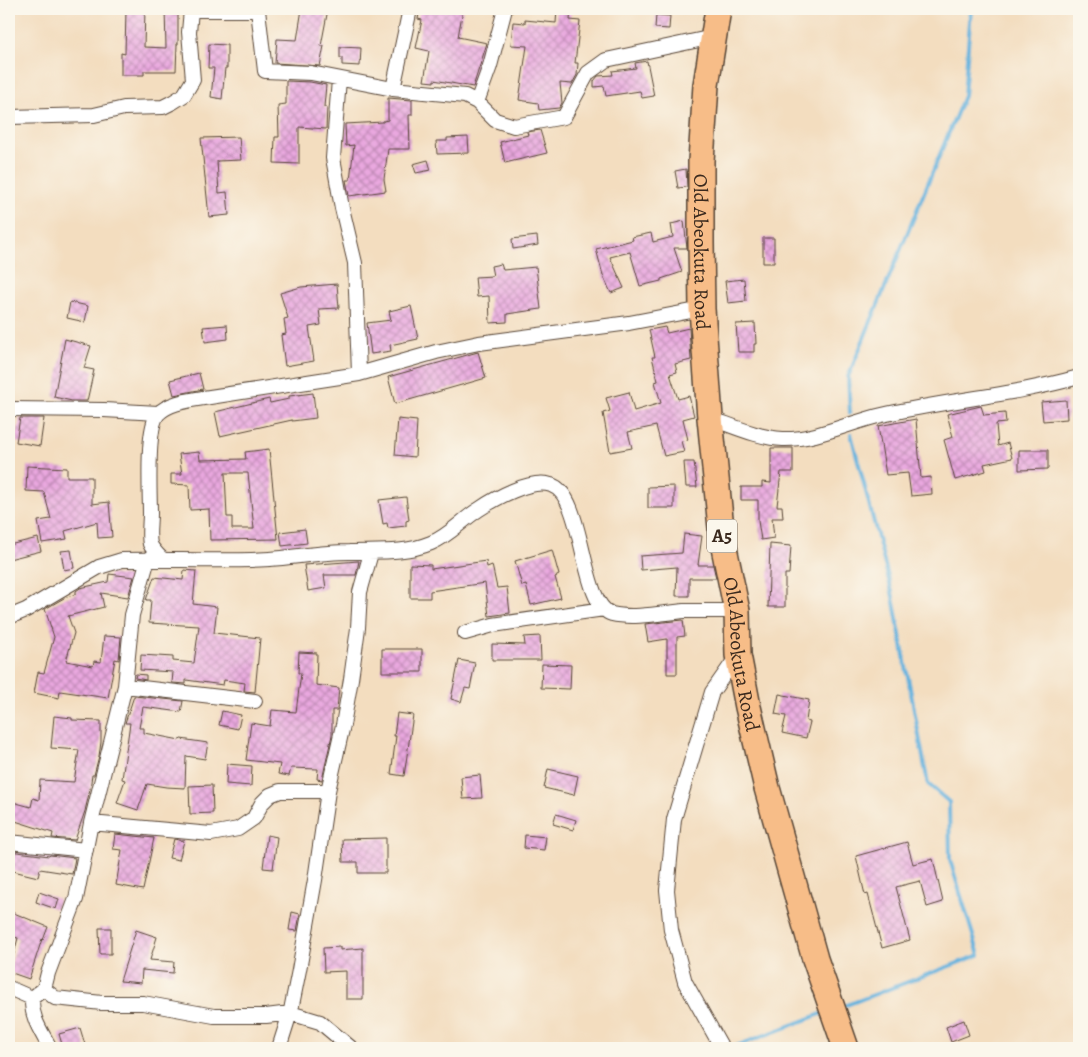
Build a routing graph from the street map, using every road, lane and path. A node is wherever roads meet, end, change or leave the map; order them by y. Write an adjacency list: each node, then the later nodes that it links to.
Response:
1 (191, 9): 5 (street); 10 (street)
2 (410, 9): 8 (street)
3 (505, 9): 9 (street)
4 (718, 9): 6 (highway, Old Abeokuta Road / A5)
5 (258, 10): 7 (street)
6 (713, 37): 9 (street); 11 (highway, Old Abeokuta Road / A5)
7 (339, 79): 8 (street); 12 (street)
8 (392, 89): 9 (street)
9 (476, 102)
10 (9, 117)
11 (702, 309): 12 (street); 16 (highway, Old Abeokuta Road / A5)
12 (359, 374): 15 (street)
13 (1078, 382): 16 (street)
14 (9, 409): 15 (street)
15 (158, 414): 18 (street)
16 (710, 418): 20 (highway, Old Abeokuta Road / A5)
17 (370, 553): 18 (street); 19 (street); 26 (street)
18 (155, 559): 21 (street); 24 (street)
19 (604, 610): 20 (street); 22 (street)
20 (737, 611): 23 (highway, Old Abeokuta Road / A5)
21 (9, 617)
22 (465, 633)
23 (738, 655): 37 (street); 38 (highway, Old Abeokuta Road / A5)
24 (125, 686): 25 (street); 27 (street)
25 (255, 701)
26 (328, 791): 27 (street); 33 (street)
27 (91, 823): 29 (street)
28 (9, 842): 29 (street)
29 (86, 850): 31 (street)
30 (9, 988): 32 (street)
31 (44, 989): 32 (street); 33 (street)
32 (32, 998): 34 (street)
33 (290, 1013): 35 (street); 36 (street)
34 (50, 1048)
35 (279, 1048)
36 (352, 1048)
37 (722, 1048)
38 (846, 1048)

